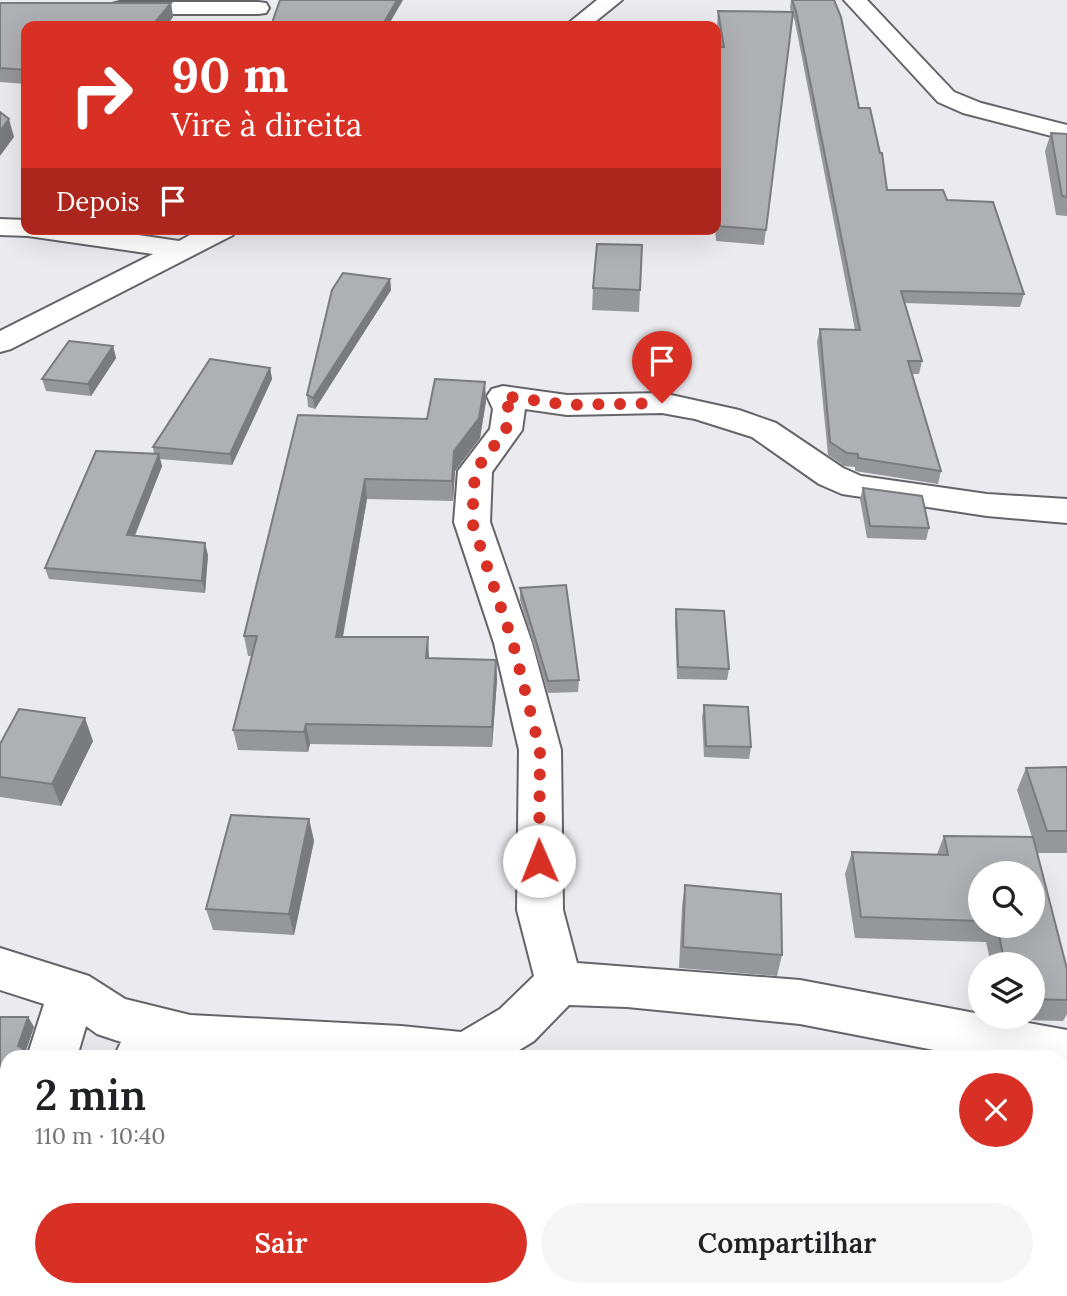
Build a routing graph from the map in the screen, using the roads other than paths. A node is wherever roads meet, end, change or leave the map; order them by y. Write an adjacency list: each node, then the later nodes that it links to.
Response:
1 (611, 0): 5 (street)
2 (855, 0): 6 (street)
3 (95, 9): 4 (street)
4 (258, 11)
5 (583, 21)
6 (1067, 133)
7 (0, 227): 8 (street)
8 (21, 228)
9 (78, 235): 11 (street)
10 (212, 235): 11 (street)
11 (186, 250): 12 (street)
12 (0, 343)
13 (1067, 511): 15 (street)
14 (0, 969): 16 (street)
15 (559, 983): 21 (street); 22 (street)
16 (72, 991): 17 (street); 18 (street)
17 (190, 1038): 19 (street); 20 (street)
18 (54, 1050)
19 (158, 1050)
20 (410, 1050)
21 (476, 1050)
22 (1051, 1050)

